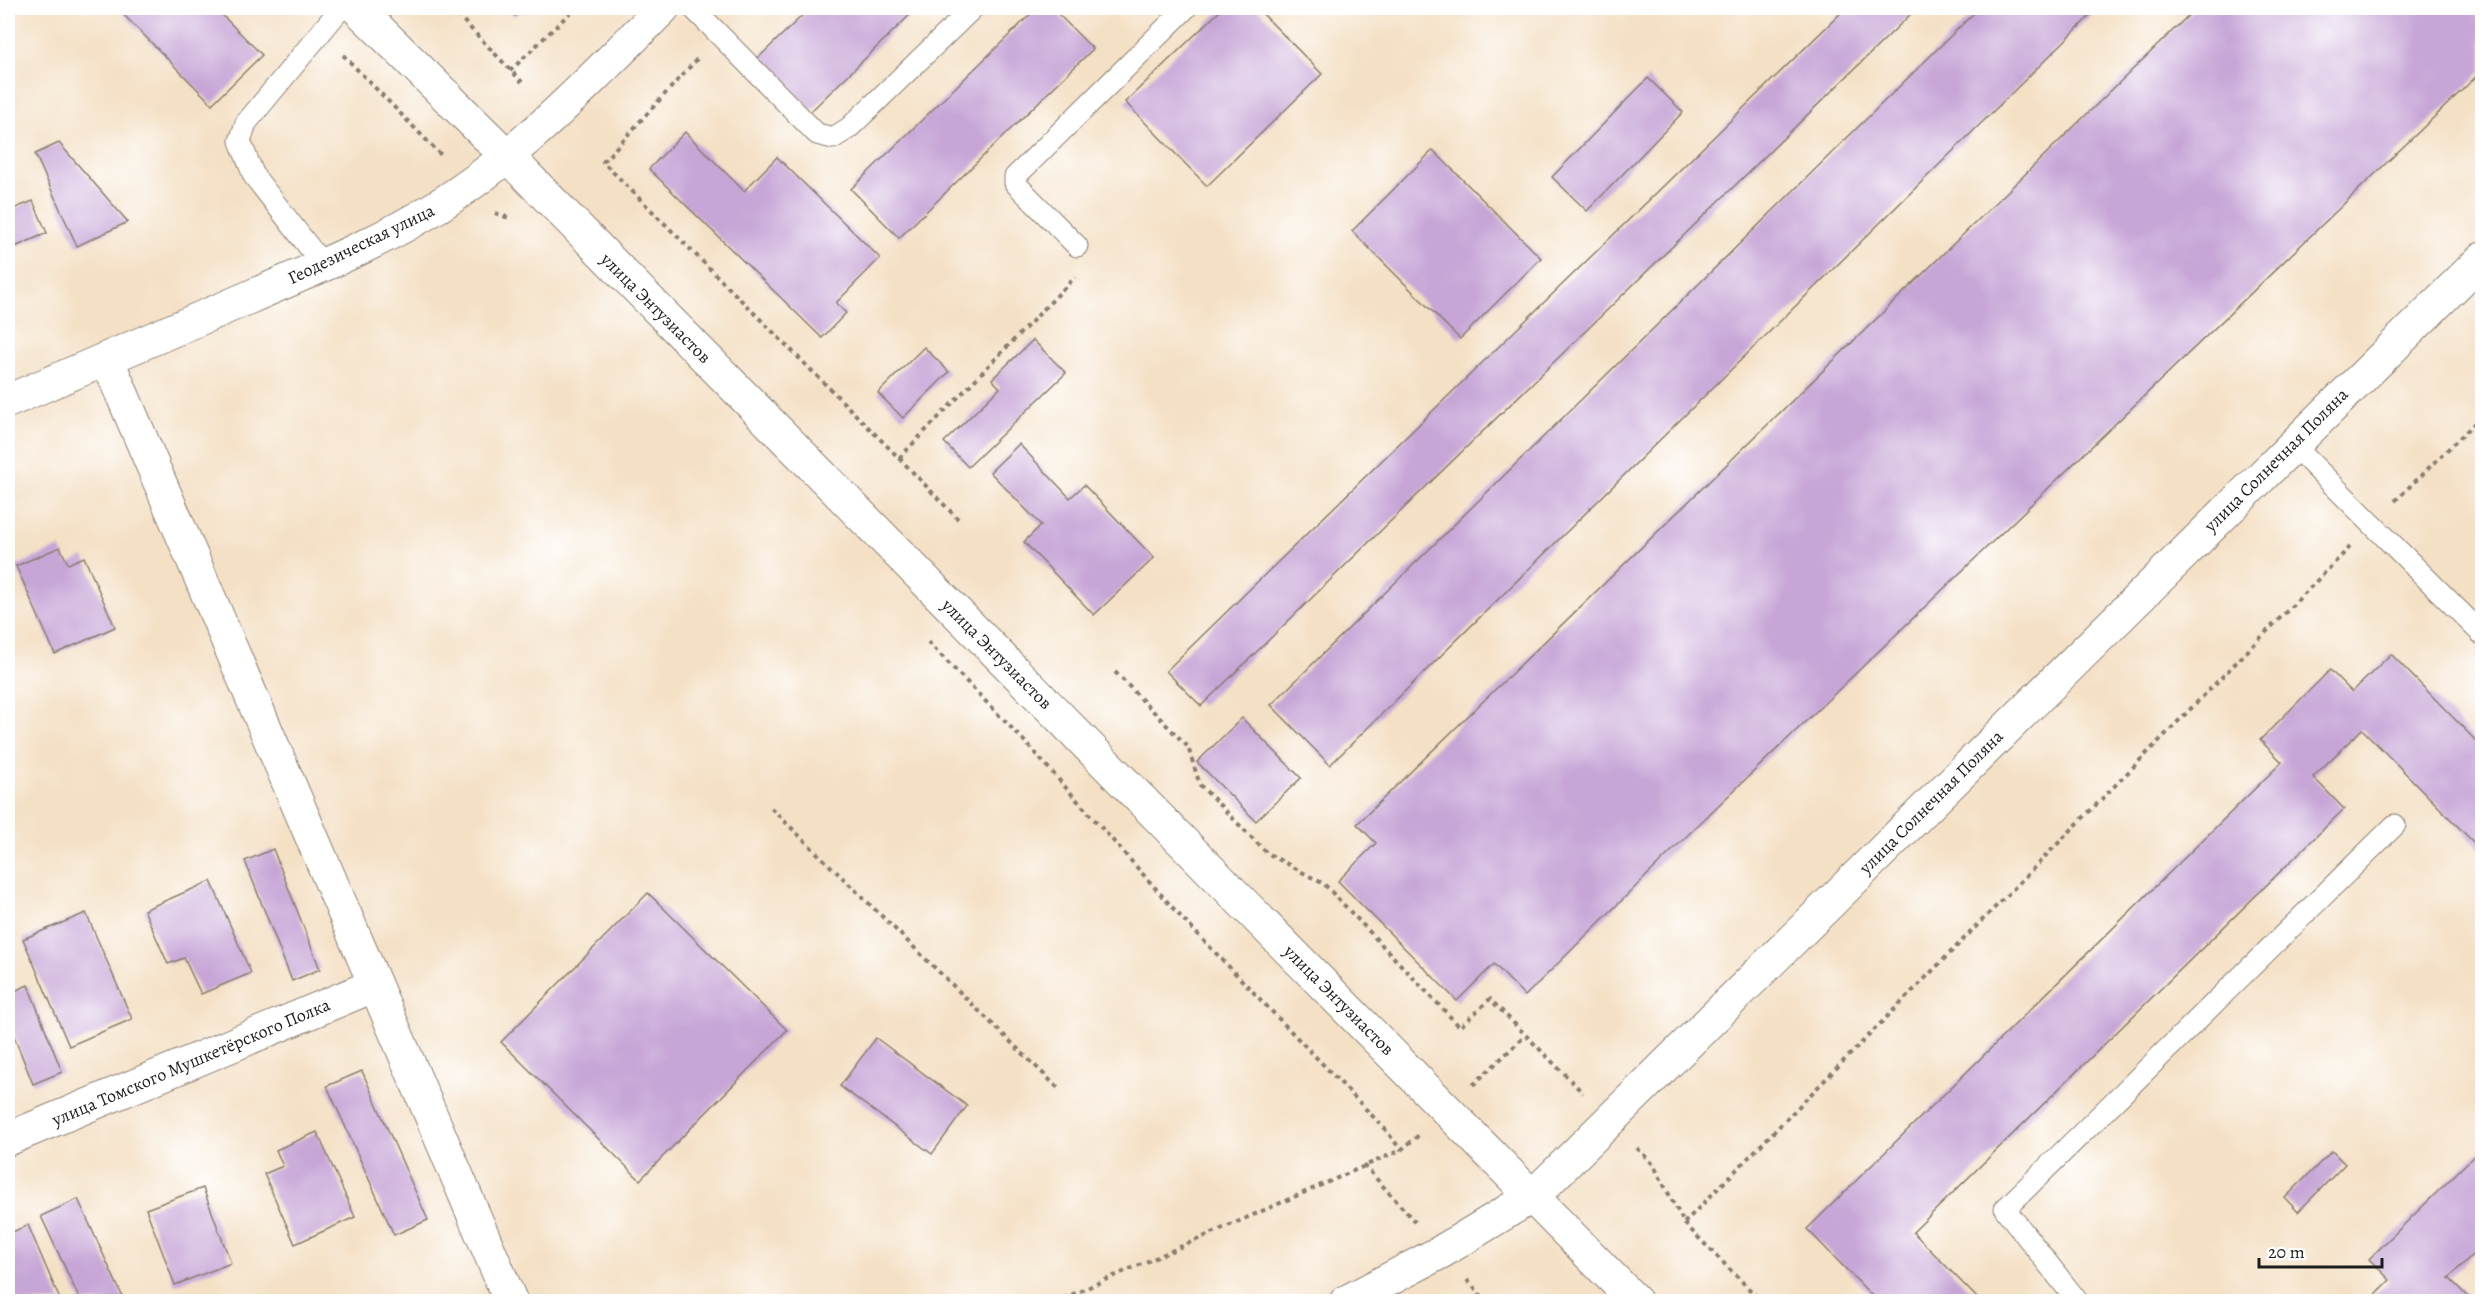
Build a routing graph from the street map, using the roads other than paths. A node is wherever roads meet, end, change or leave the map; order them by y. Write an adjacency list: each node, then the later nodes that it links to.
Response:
1 (341, 8): 10 (lane)
2 (357, 8): 7 (street, улица Энтузиастов)
3 (663, 8): 7 (street, Геодезическая улица)
4 (693, 8): 5 (lane)
5 (973, 8)
6 (1186, 8): 8 (lane)
7 (506, 155): 10 (street, Геодезическая улица); 18 (street, улица Энтузиастов)
8 (1077, 246)
9 (2482, 259): 13 (street, улица Солнечная Поляна)
10 (323, 265): 11 (street, Геодезическая улица)
11 (107, 359): 12 (street, Геодезическая улица); 16 (street)
12 (8, 401)
13 (2292, 444): 14 (lane); 18 (street, улица Солнечная Поляна)
14 (2482, 634)
15 (2395, 825): 22 (lane)
16 (375, 985): 17 (street, улица Томского Мушкетёрского Полка); 19 (street)
17 (8, 1139)
18 (1534, 1195): 20 (street, улица Солнечная Поляна); 21 (street, улица Энтузиастов)
19 (511, 1302)
20 (1346, 1302)
21 (1636, 1302)
22 (2078, 1302)

